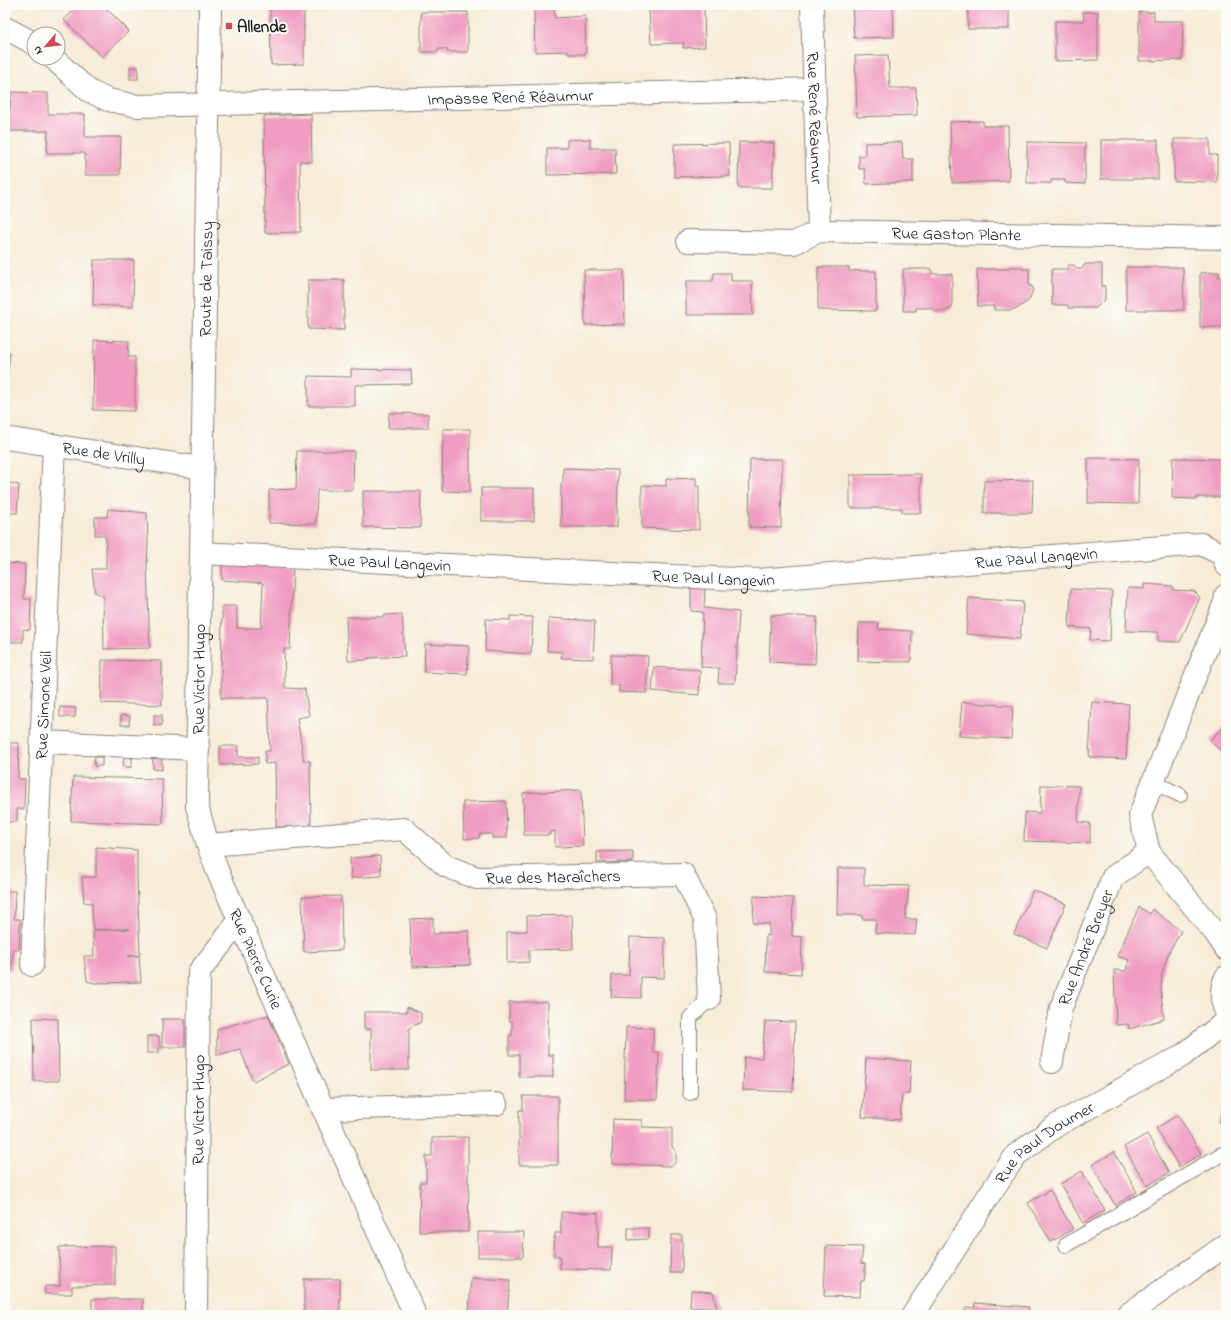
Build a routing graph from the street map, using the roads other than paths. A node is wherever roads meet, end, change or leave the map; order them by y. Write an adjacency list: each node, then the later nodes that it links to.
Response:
1 (210, 5): 7 (street, Route de Taissy)
2 (812, 5): 6 (street, Rue René Réaumur)
3 (5, 28): 4 (street)
4 (26, 39)
5 (62, 66): 7 (street, Impasse René Réaumur)
6 (814, 89): 7 (street, Impasse René Réaumur); 8 (street, Rue René Réaumur)
7 (208, 104): 13 (street, Route de Taissy)
8 (819, 231): 9 (street, Rue Gaston Plante); 10 (street, Rue Gaston Plante)
9 (1226, 238)
10 (688, 241)
11 (5, 438): 12 (street, Rue de Vrilly)
12 (54, 445): 13 (street, Rue de Vrilly); 17 (street, Rue Simone Veil)
13 (202, 468): 14 (street, Route de Taissy)
14 (201, 552): 15 (street, Rue Paul Langevin); 18 (street, Rue Victor Hugo)
15 (1224, 560)
16 (1226, 595): 19 (street)
17 (42, 742): 18 (street); 26 (street, Rue Simone Veil)
18 (198, 749): 21 (street, Rue Victor Hugo)
19 (1153, 782): 20 (lane); 23 (street)
20 (1180, 795)
21 (197, 806): 22 (street, Rue Pierre Curie)
22 (208, 845): 24 (street, Rue Pierre Curie); 28 (street, Rue des Maraîchers)
23 (1149, 852): 25 (street); 31 (street, Rue André Breyer)
24 (240, 920): 34 (street, Rue Pierre Curie); 38 (street, Rue Victor Hugo)
25 (1226, 949)
26 (32, 965)
27 (1226, 977): 29 (street)
28 (709, 999): 32 (lane, Rue des Maraîchers)
29 (1226, 1011)
30 (1226, 1021): 40 (street, Rue Paul Doumer)
31 (1052, 1062)
32 (690, 1093)
33 (496, 1104): 34 (street)
34 (323, 1109): 39 (street, Rue Pierre Curie)
35 (1226, 1153): 36 (lane)
36 (1066, 1245)
37 (1226, 1245): 41 (street)
38 (196, 1315)
39 (415, 1315)
40 (914, 1315)
41 (1127, 1315)

